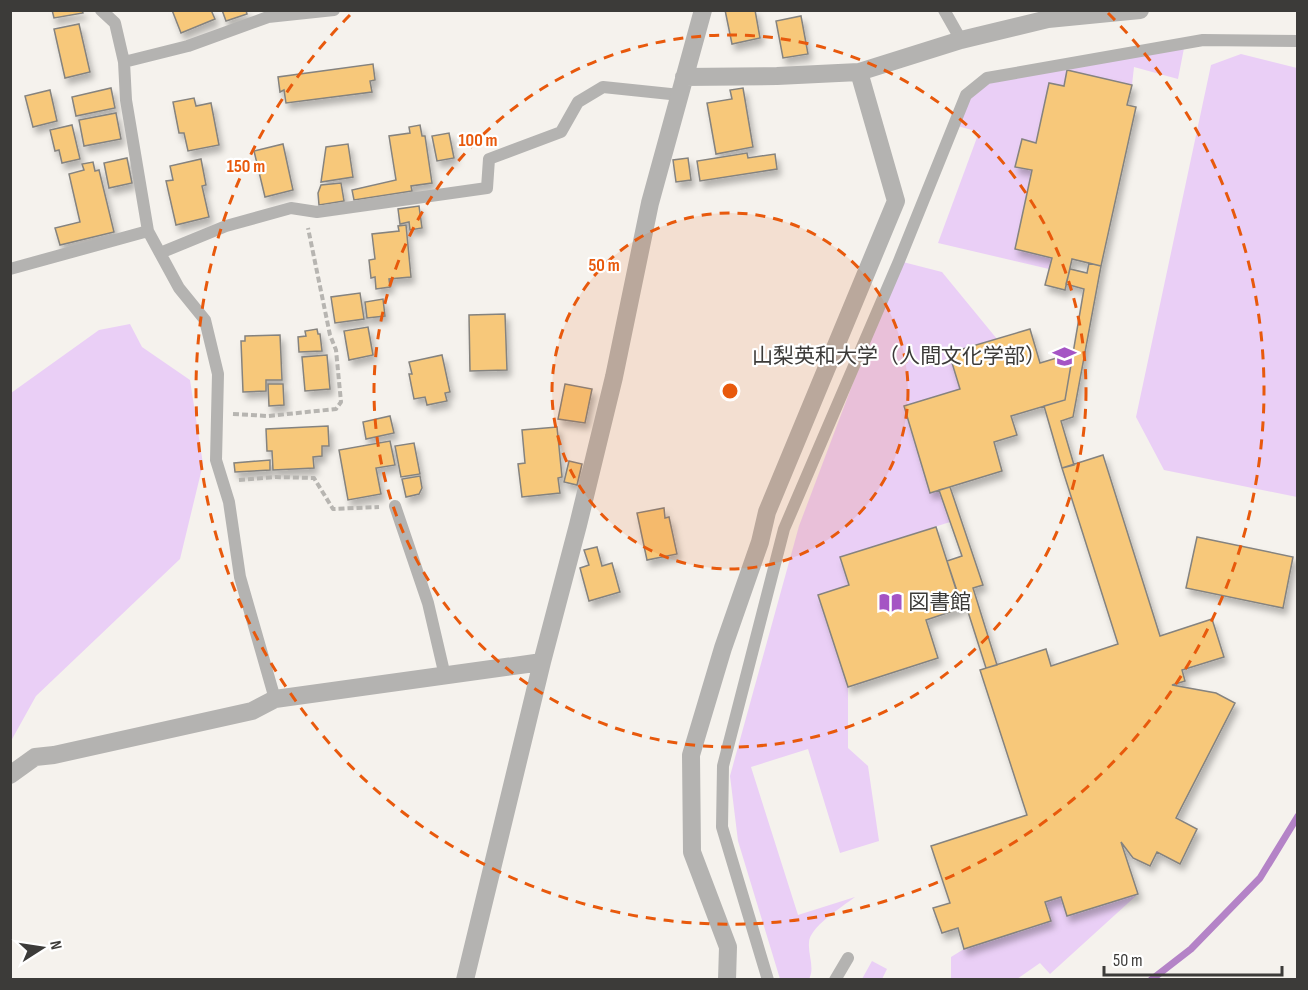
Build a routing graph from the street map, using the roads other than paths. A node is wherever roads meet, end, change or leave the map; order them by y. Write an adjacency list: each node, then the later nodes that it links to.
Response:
1 (101, 10): 8 (lane)
2 (334, 10): 8 (lane)
3 (702, 10): 10 (street)
4 (944, 10): 6 (lane)
5 (1140, 10): 6 (street)
6 (961, 40): 9 (street)
7 (1298, 41): 23 (lane)
8 (124, 62): 12 (lane)
9 (860, 72): 10 (street); 22 (street)
10 (684, 77): 11 (street)
11 (680, 95): 13 (lane); 16 (street)
12 (148, 231): 13 (lane); 14 (lane)
13 (160, 253): 18 (lane)
14 (10, 269)
15 (395, 506): 17 (lane)
16 (542, 662): 17 (street); 21 (street)
17 (445, 676): 18 (street)
18 (275, 699): 19 (street)
19 (10, 775)
20 (848, 958): 24 (lane)
21 (465, 980)
22 (728, 980)
23 (768, 980)
24 (834, 980)

